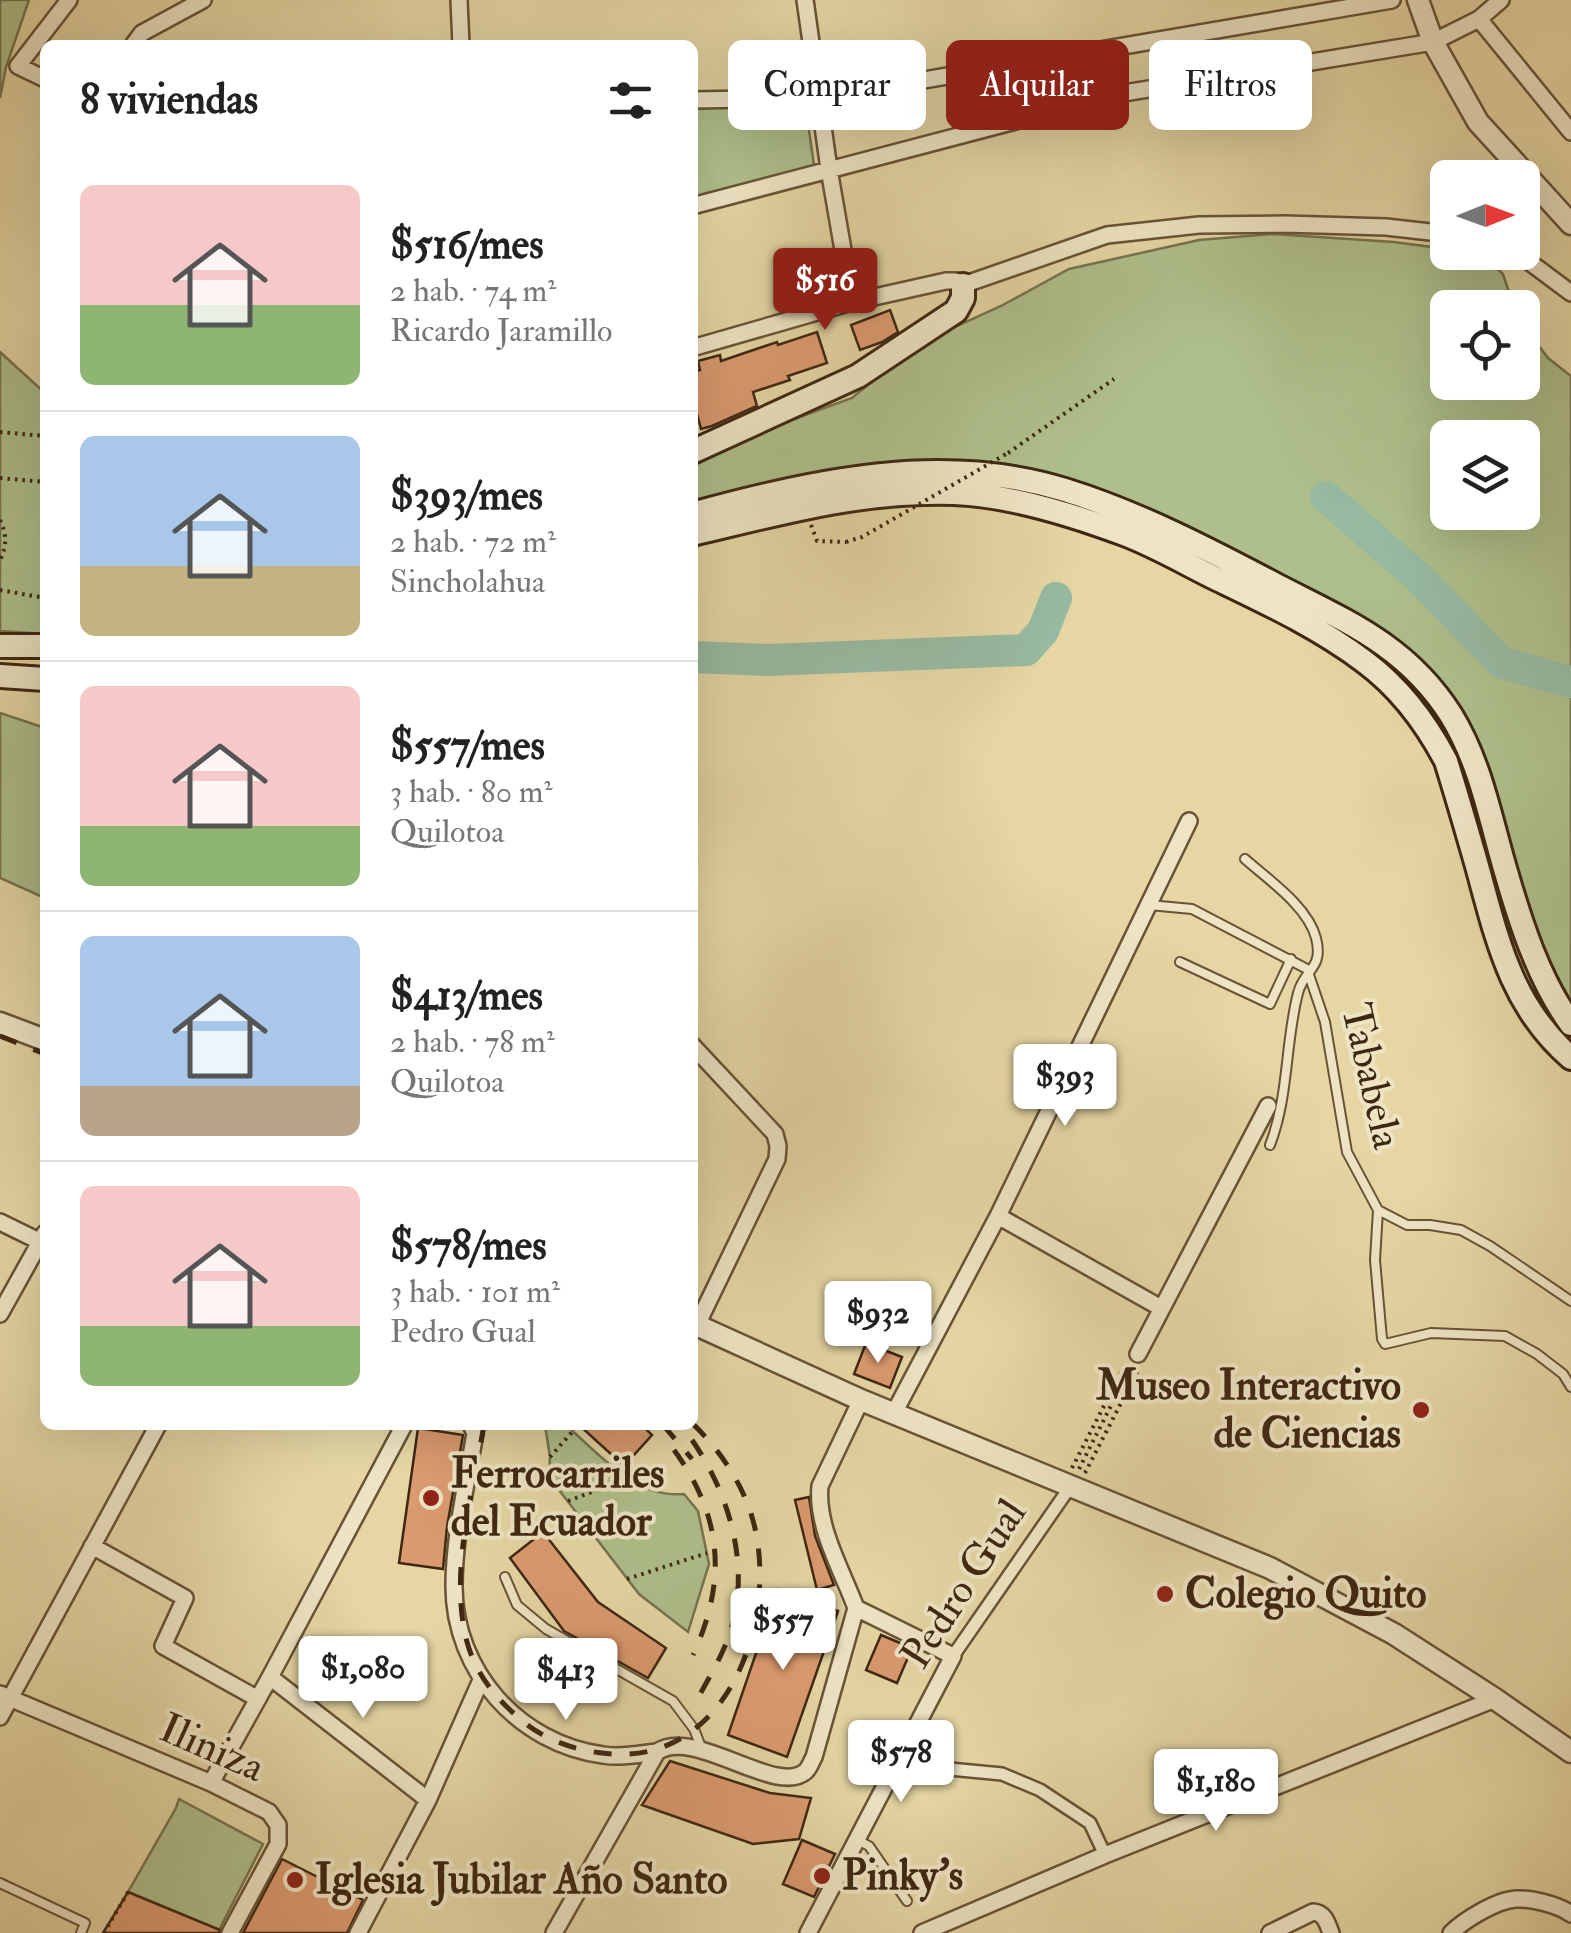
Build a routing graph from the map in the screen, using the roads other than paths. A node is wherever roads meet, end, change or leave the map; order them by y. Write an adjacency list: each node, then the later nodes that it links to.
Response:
1 (68, 0): 13 (street)
2 (204, 0): 9 (street)
3 (459, 0): 10 (street)
4 (805, 0): 11 (street)
5 (1392, 0): 14 (street)
6 (1418, 0): 12 (street)
7 (1501, 0): 8 (street)
8 (1480, 19): 12 (street); 18 (street)
9 (144, 40)
10 (461, 40)
11 (811, 40)
12 (1432, 42): 19 (street); 21 (street)
13 (40, 76)
14 (926, 80)
15 (728, 99): 16 (street)
16 (698, 100)
17 (824, 130): 19 (street)
18 (1571, 132)
19 (829, 169): 20 (street); 26 (street)
20 (698, 204)
21 (1571, 224)
22 (1430, 232): 24 (street)
23 (1540, 270): 25 (street)
24 (963, 285): 26 (street); 28 (main road)
25 (1571, 293)
26 (852, 302): 27 (street)
27 (698, 346)
28 (698, 449)
29 (698, 513): 42 (main road)
30 (698, 532): 45 (main road)
31 (0, 646): 32 (main road)
32 (40, 646)
33 (0, 676): 34 (main road)
34 (40, 679)
35 (1189, 821): 37 (street)
36 (1245, 859): 40 (lane)
37 (1148, 905): 38 (lane, Tababela); 49 (street)
38 (1290, 959): 39 (lane); 40 (lane, Tababela)
39 (1180, 962)
40 (1310, 973): 47 (lane); 48 (lane, Tababela)
41 (0, 1023): 43 (street)
42 (1571, 1024)
43 (40, 1038)
44 (698, 1051): 56 (street)
45 (1571, 1058)
46 (1268, 1106): 54 (street)
47 (1270, 1145)
48 (1378, 1210): 53 (lane, Tababela); 59 (lane)
49 (998, 1216): 54 (street); 61 (street)
50 (0, 1222): 51 (street)
51 (40, 1238)
52 (40, 1244): 55 (street)
53 (1571, 1301)
54 (1161, 1308): 58 (street)
55 (0, 1314)
56 (698, 1318)
57 (698, 1325): 60 (street)
58 (1137, 1357)
59 (1571, 1387)
60 (861, 1400): 61 (street); 68 (street)
61 (894, 1412): 65 (street)
62 (155, 1430): 66 (street)
63 (401, 1430): 70 (street)
64 (473, 1430): 71 (street)
65 (1072, 1482): 69 (street, Pedro Gual); 73 (street)
66 (92, 1546): 72 (street); 74 (street)
67 (505, 1577): 77 (lane)
68 (856, 1608): 69 (street); 77 (street)
69 (954, 1656): 79 (street, Pedro Gual)
70 (270, 1678): 74 (street); 81 (street)
71 (481, 1680): 76 (street); 81 (street)
72 (4, 1696): 75 (street); 80 (street, Iliniza)
73 (1495, 1698): 78 (street); 83 (street)
74 (258, 1700): 80 (street)
75 (0, 1717)
76 (657, 1752): 77 (street); 90 (street)
77 (702, 1752)
78 (1571, 1752)
79 (896, 1764): 82 (street, Pedro Gual); 83 (street)
80 (211, 1782): 88 (street, Iliniza)
81 (428, 1800): 89 (street)
82 (856, 1840): 85 (lane); 91 (street, Pedro Gual)
83 (1105, 1854): 92 (street)
84 (0, 1883): 87 (lane)
85 (907, 1901)
86 (1571, 1914): 95 (street)
87 (81, 1933)
88 (230, 1933)
89 (358, 1933)
90 (554, 1933)
91 (808, 1933)
92 (922, 1933)
93 (1270, 1933): 94 (street)
94 (1331, 1933)
95 (1451, 1933)

